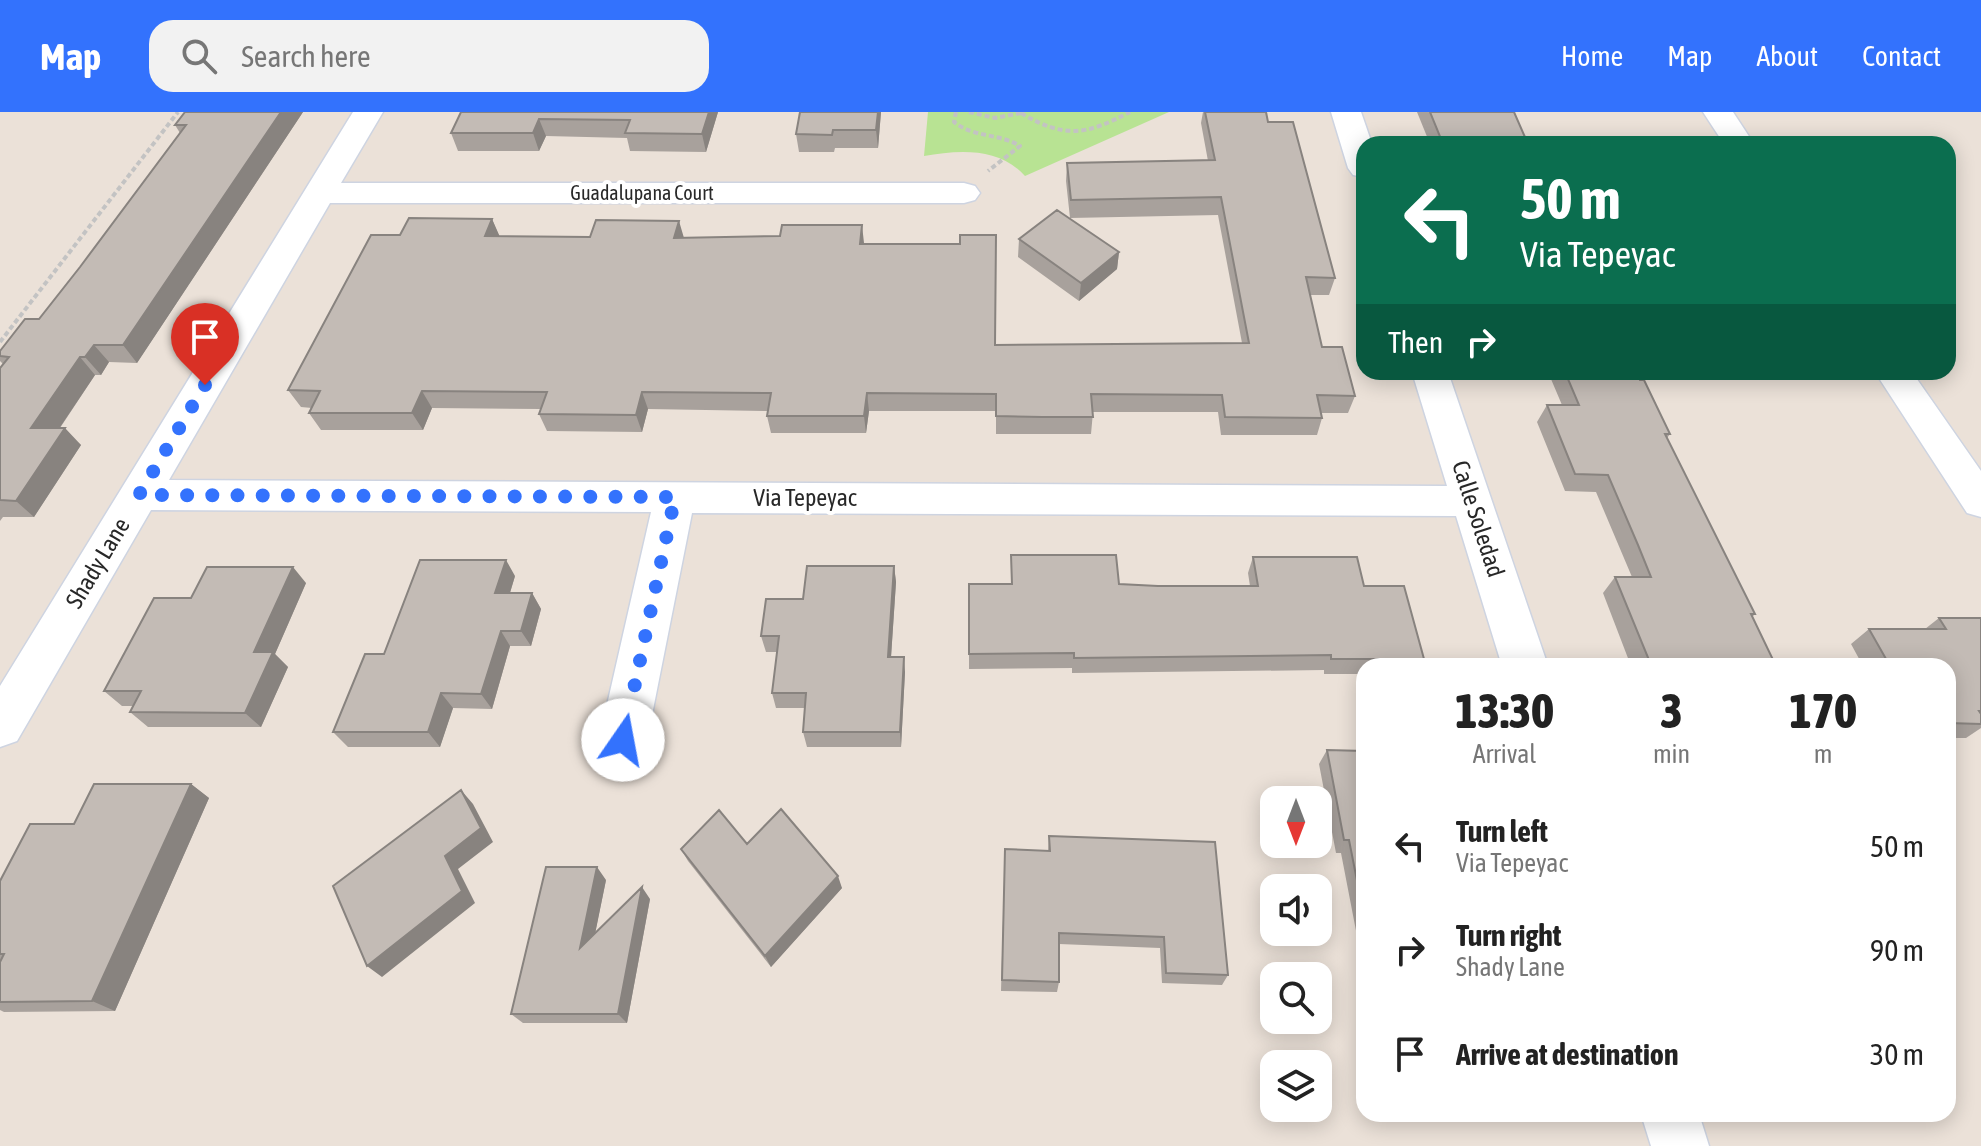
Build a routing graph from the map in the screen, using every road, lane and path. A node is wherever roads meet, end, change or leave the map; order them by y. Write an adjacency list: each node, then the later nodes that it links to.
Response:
1 (178, 112): 13 (path)
2 (368, 112): 11 (street, Shady Lane)
3 (956, 112): 12 (path)
4 (969, 112): 5 (path)
5 (1022, 112): 6 (path)
6 (1130, 112)
7 (1346, 112): 10 (street)
8 (1718, 112): 9 (street)
9 (1734, 136)
10 (1356, 143)
11 (320, 193): 12 (street, Guadalupana Court); 16 (street, Shady Lane)
12 (964, 193)
13 (0, 342)
14 (1433, 380): 18 (street, Calle Soledad)
15 (1898, 380): 19 (street)
16 (139, 495): 17 (street, Via Tepeyac); 21 (street, Shady Lane)
17 (675, 497): 18 (street, Via Tepeyac); 22 (street)
18 (1472, 501): 20 (street, Calle Soledad)
19 (1981, 502)
20 (1522, 658)
21 (0, 727)
22 (623, 740)
23 (1672, 1122): 24 (street)
24 (1680, 1146)

